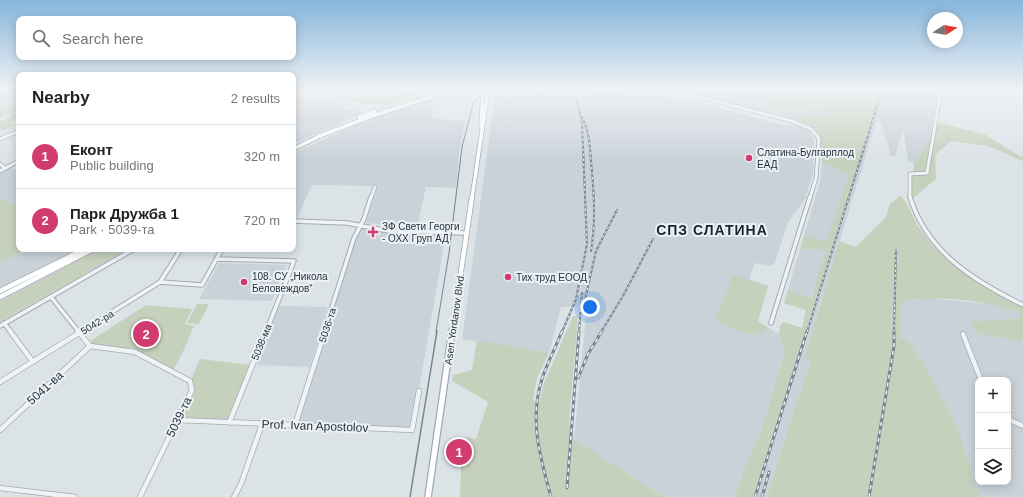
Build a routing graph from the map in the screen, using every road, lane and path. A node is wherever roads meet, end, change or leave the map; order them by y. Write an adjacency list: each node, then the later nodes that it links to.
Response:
1 (370, 113): 8 (main road)
2 (381, 113): 8 (main road)
3 (482, 113): 10 (main road, Asen Yordanov Blvd.)
4 (485, 113): 10 (main road, Asen Yordanov Blvd.)
5 (760, 113): 31 (street)
6 (937, 113): 30 (street)
7 (16, 132): 9 (street)
8 (317, 138): 11 (main road)
9 (0, 139)
10 (480, 141): 19 (main road, Asen Yordanov Blvd.)
11 (296, 148)
12 (16, 162): 14 (street)
13 (0, 164): 14 (street)
14 (5, 168): 15 (street)
15 (0, 171)
16 (375, 187): 18 (street, 5036-та)
17 (296, 221): 18 (street)
18 (361, 225): 19 (street); 44 (street, 5036-та)
19 (466, 233): 51 (main road, Asen Yordanov Blvd.)
20 (79, 252): 27 (main road)
21 (87, 252): 28 (main road)
22 (129, 252): 29 (street)
23 (179, 252): 26 (street, 5042-ра)
24 (220, 252): 25 (street)
25 (216, 259): 26 (street); 42 (street, 5038-ма)
26 (160, 282): 33 (street, 5042-ра)
27 (0, 291)
28 (0, 297)
29 (51, 297): 32 (street); 33 (street)
30 (1023, 305)
31 (771, 323)
32 (2, 324): 36 (street)
33 (80, 333): 35 (street); 36 (street, 5042-ра)
34 (963, 334): 37 (street)
35 (90, 346): 40 (street, 5039-та); 46 (street, 5041-ва)
36 (32, 362): 38 (street, 5042-ра)
37 (980, 377)
38 (0, 382)
39 (419, 391): 44 (street, Prof. Ivan Apostolov)
40 (177, 420): 42 (street, Prof. Ivan Apostolov); 49 (street, 5039-та)
41 (1011, 420): 45 (street)
42 (229, 423): 43 (street, Prof. Ivan Apostolov)
43 (262, 424): 44 (street, Prof. Ivan Apostolov); 50 (street)
44 (295, 425)
45 (1023, 426)
46 (0, 430)
47 (0, 488): 48 (street)
48 (75, 497)
49 (140, 497)
50 (234, 497)
51 (428, 497)

